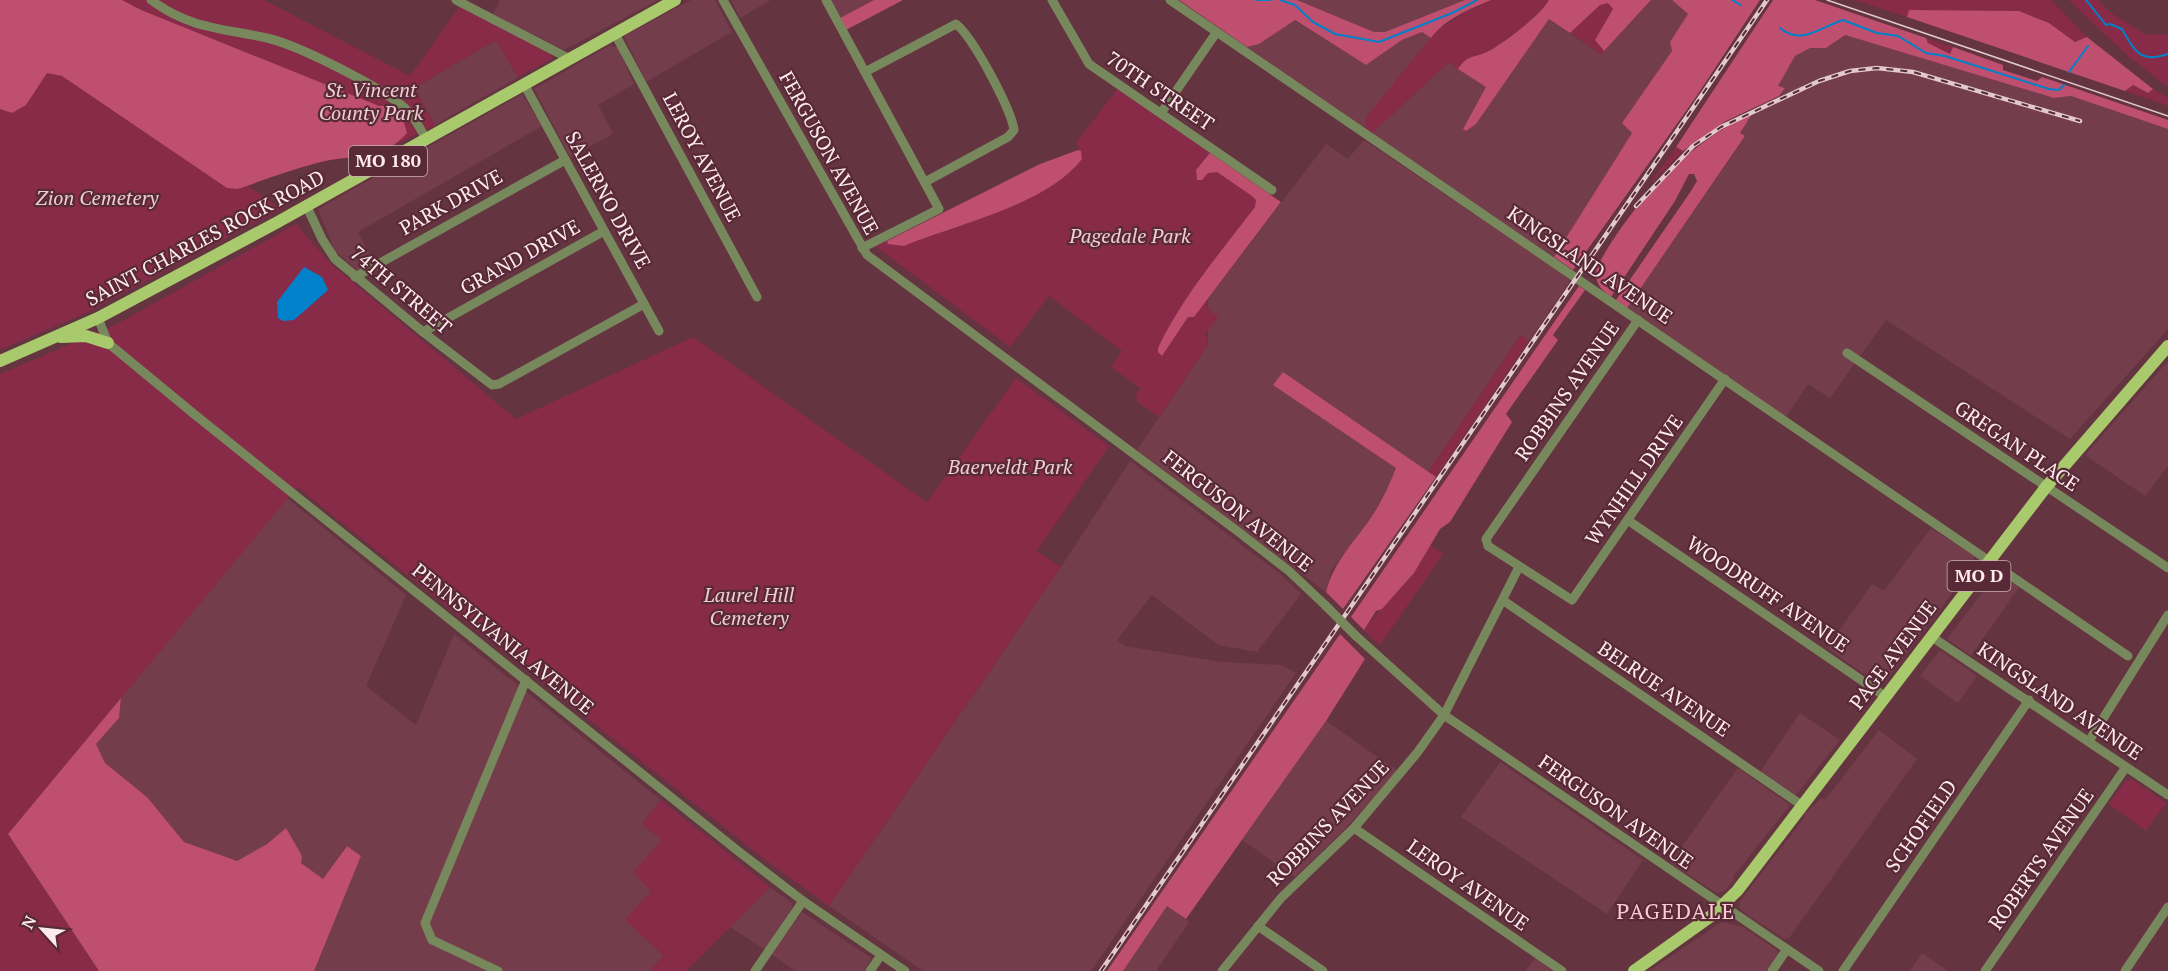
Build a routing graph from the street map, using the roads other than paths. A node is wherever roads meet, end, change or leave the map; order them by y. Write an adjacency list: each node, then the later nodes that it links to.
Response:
1 (151, 0): 14 (street)
2 (456, 0): 10 (street)
3 (675, 0): 9 (main road, SAINT CHARLES ROCK ROAD / MO 180)
4 (723, 0): 20 (street, FERGUSON AVENUE)
5 (826, 0): 11 (street)
6 (1052, 0): 13 (street, 70TH STREET)
7 (1170, 0): 8 (street, KINGSLAND AVENUE)
8 (1216, 33): 13 (street); 25 (street, KINGSLAND AVENUE)
9 (615, 34): 10 (main road, SAINT CHARLES ROCK ROAD / MO 180); 22 (street, LEROY AVENUE)
10 (570, 59): 12 (main road, SAINT CHARLES ROCK ROAD / MO 180)
11 (865, 72): 16 (street); 16 (street)
12 (525, 86): 14 (main road, SAINT CHARLES ROCK ROAD / MO 180); 15 (street, SALERNO DRIVE)
13 (1161, 113): 17 (street, 70TH STREET)
14 (426, 139): 18 (main road, SAINT CHARLES ROCK ROAD / MO 180)
15 (565, 160): 19 (street, SALERNO DRIVE); 21 (street, PARK DRIVE)
16 (925, 182): 20 (street)
17 (1272, 190)
18 (307, 207): 21 (street, 74TH STREET); 24 (main road, SAINT CHARLES ROCK ROAD / MO 180)
19 (603, 231): 23 (street, SALERNO DRIVE); 27 (street, GRAND DRIVE)
20 (862, 248): 46 (street, FERGUSON AVENUE, bridge)
21 (356, 277): 27 (street, 74TH STREET)
22 (758, 297)
23 (644, 304): 26 (street, SALERNO DRIVE); 27 (street, 74TH STREET)
24 (98, 318): 28 (main road, SAINT CHARLES ROCK ROAD / MO 180); 29 (street, PENNSYLVANIA AVENUE)
25 (1638, 320): 33 (street, KINGSLAND AVENUE); 37 (street, ROBBINS AVENUE)
26 (659, 331)
27 (423, 332)
28 (54, 337): 29 (main road); 32 (main road, SAINT CHARLES ROCK ROAD / MO 180)
29 (108, 343): 43 (street, PENNSYLVANIA AVENUE)
30 (2168, 346): 34 (main road, PAGE AVENUE / MO D)
31 (1847, 353): 34 (street, GREGAN PLACE)
32 (0, 361)
33 (1725, 379): 35 (street, WYNHILL DRIVE); 36 (street, KINGSLAND AVENUE)
34 (2046, 487): 36 (main road, PAGE AVENUE / MO D); 38 (street, GREGAN PLACE)
35 (1629, 521): 37 (street, WYNHILL DRIVE); 44 (street, WOODRUFF AVENUE)
36 (1989, 561): 41 (main road, PAGE AVENUE / MO D); 42 (street, KINGSLAND AVENUE)
37 (1518, 567): 39 (street, ROBBINS AVENUE)
38 (2168, 568)
39 (1504, 601): 46 (street, ROBBINS AVENUE); 50 (street, BELRUE AVENUE)
40 (2168, 615): 47 (street)
41 (1932, 637): 44 (main road, PAGE AVENUE / MO D); 45 (street, KINGSLAND AVENUE)
42 (2128, 656)
43 (526, 680): 52 (street, PENNSYLVANIA AVENUE); 59 (street)
44 (1886, 697): 50 (main road, PAGE AVENUE / MO D)
45 (2029, 700): 47 (street, KINGSLAND AVENUE); 69 (street, SCHOFIELD)
46 (1444, 715): 51 (street, ROBBINS AVENUE); 53 (street, FERGUSON AVENUE)
47 (2089, 741): 48 (street, KINGSLAND AVENUE)
48 (2126, 767): 49 (street, KINGSLAND AVENUE); 70 (street, ROBERTS AVENUE)
49 (2168, 795)
50 (1803, 807): 53 (main road, PAGE AVENUE / MO D)
51 (1354, 828): 55 (street, ROBBINS AVENUE); 65 (street, LEROY AVENUE)
52 (803, 901): 57 (street, PENNSYLVANIA AVENUE); 60 (street)
53 (1722, 906): 56 (street, FERGUSON AVENUE); 66 (main road, PAGE AVENUE / MO D)
54 (2168, 907): 58 (street)
55 (1258, 926): 63 (street, ROBBINS AVENUE); 64 (street)
56 (1787, 949): 67 (street); 68 (street, FERGUSON AVENUE)
57 (881, 955): 61 (street); 62 (street, PENNSYLVANIA AVENUE)
58 (2126, 970)
59 (498, 971)
60 (755, 971)
61 (870, 971)
62 (904, 971)
63 (1222, 971)
64 (1323, 971)
65 (1562, 971)
66 (1634, 971)
67 (1772, 971)
68 (1820, 971)
69 (1843, 971)
70 (1985, 971)

